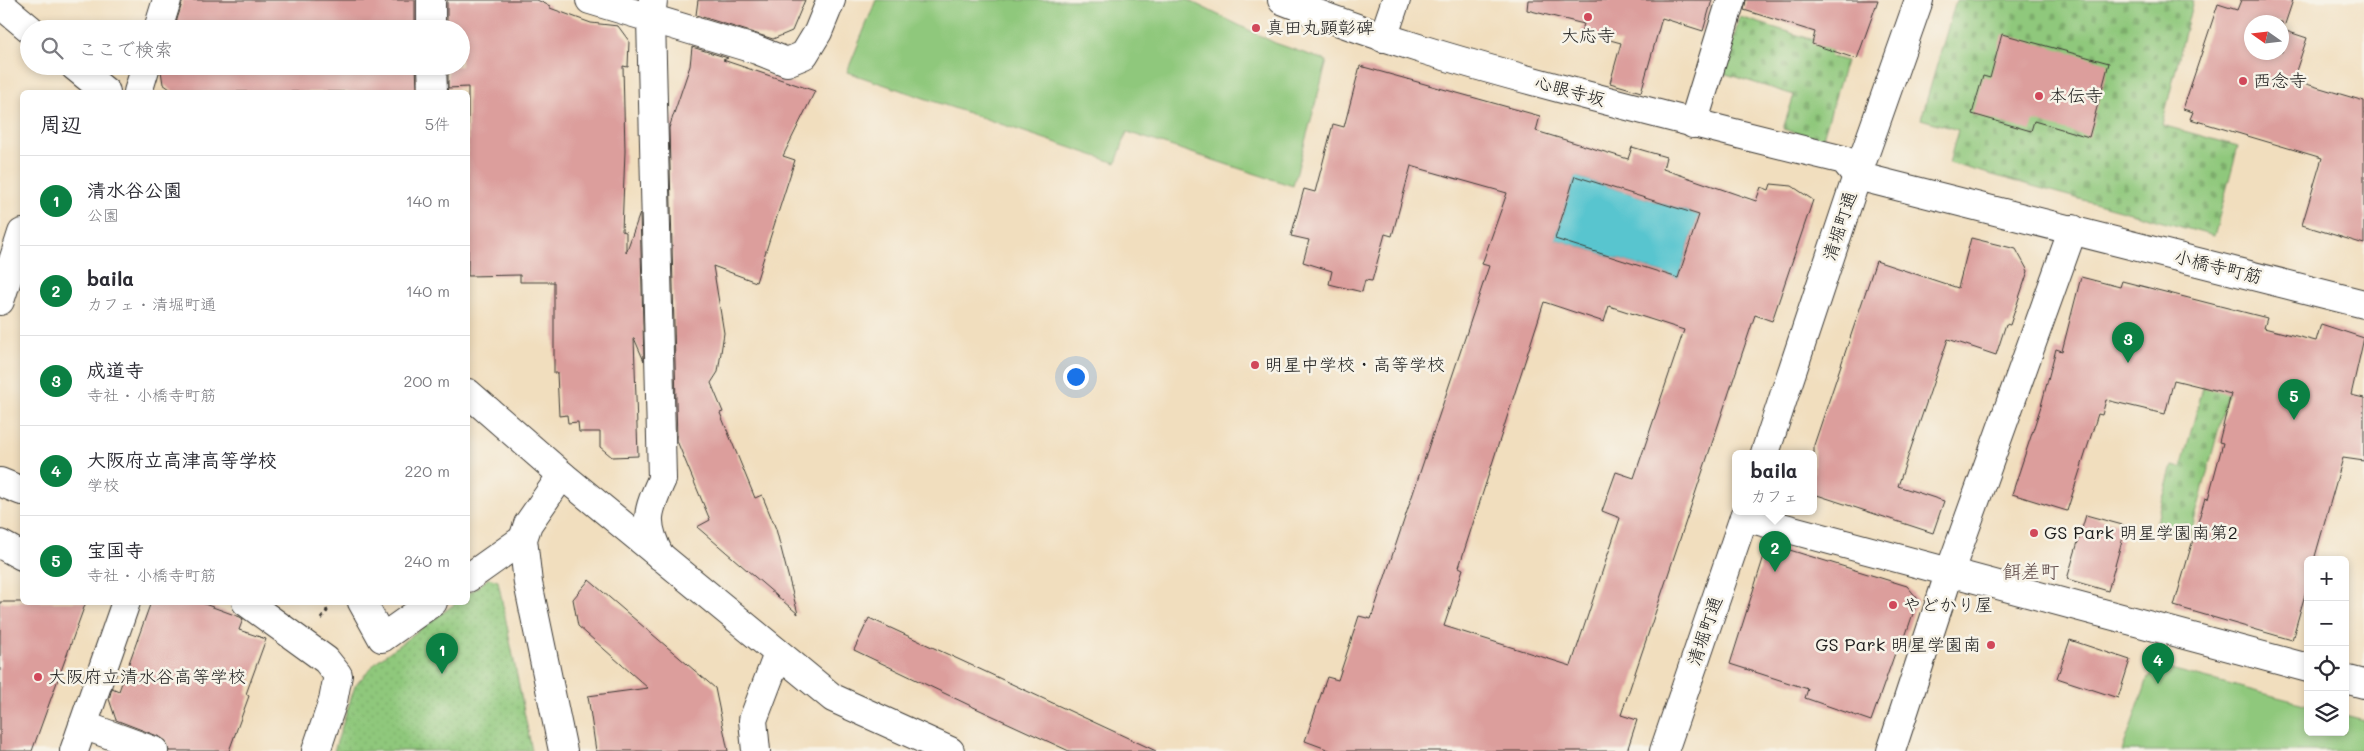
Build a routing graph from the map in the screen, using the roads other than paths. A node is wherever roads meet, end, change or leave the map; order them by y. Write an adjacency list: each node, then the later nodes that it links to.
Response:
1 (167, 0): 11 (street)
2 (431, 0): 12 (street)
3 (590, 0): 10 (street)
4 (831, 0): 10 (street)
5 (1282, 0): 14 (street, 心眼寺坂)
6 (1396, 0): 14 (street)
7 (1731, 0): 21 (street)
8 (1919, 0): 22 (street, 清堀町通)
9 (0, 4): 13 (street)
10 (652, 9): 37 (street)
11 (161, 20)
12 (431, 20)
13 (20, 21)
14 (1383, 38): 21 (street, 心眼寺坂)
15 (143, 75): 19 (street)
16 (432, 75): 20 (street)
17 (75, 76): 18 (street)
18 (102, 90)
19 (139, 90)
20 (433, 90)
21 (1693, 124): 22 (street, 心眼寺坂)
22 (1857, 176): 23 (street, 小橋寺町筋); 28 (street, 清堀町通)
23 (2073, 229): 26 (street, 小橋寺町筋); 38 (street)
24 (16, 240): 25 (street)
25 (0, 301)
26 (2364, 304)
27 (470, 395): 29 (street)
28 (1766, 450)
29 (562, 475): 34 (street); 37 (street)
30 (0, 482): 31 (street)
31 (20, 490)
32 (1745, 515): 55 (street, 清堀町通)
33 (1749, 515): 38 (street)
34 (523, 539): 39 (street); 52 (street)
35 (0, 544): 36 (street)
36 (20, 555)
37 (660, 556): 44 (street)
38 (1950, 571): 45 (street); 56 (street)
39 (470, 577)
40 (125, 605): 48 (street)
41 (250, 605): 51 (street)
42 (364, 605): 43 (street)
43 (429, 605)
44 (778, 654): 53 (street); 54 (street)
45 (2304, 667)
46 (2349, 679): 47 (street)
47 (2364, 684)
48 (83, 725): 49 (street); 50 (street)
49 (74, 751)
50 (154, 751)
51 (316, 751)
52 (563, 751)
53 (756, 751)
54 (950, 751)
55 (1664, 751)
56 (1891, 751)

